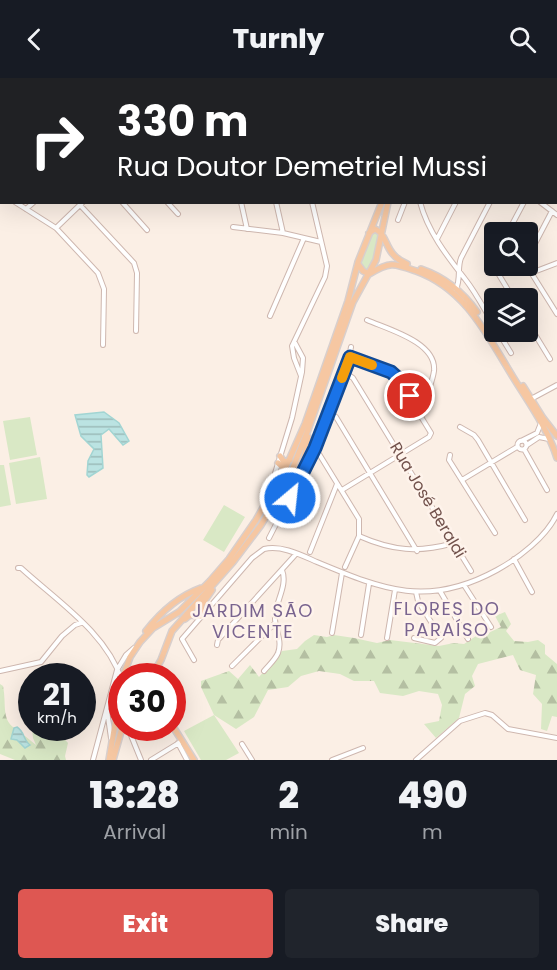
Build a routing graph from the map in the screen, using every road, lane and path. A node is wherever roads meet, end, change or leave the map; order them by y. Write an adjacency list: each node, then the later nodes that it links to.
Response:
1 (18, 204): 18 (street)
2 (32, 204): 18 (street)
3 (81, 204): 27 (street); 49 (street)
4 (124, 204): 29 (street)
5 (169, 204): 21 (street)
6 (241, 204): 28 (street)
7 (276, 204): 30 (street)
8 (312, 204): 36 (street)
9 (381, 204): 31 (main road)
10 (388, 204): 24 (main road)
11 (404, 204): 23 (street)
12 (421, 204): 35 (street)
13 (449, 204): 19 (street)
14 (455, 204): 19 (street)
15 (489, 204): 41 (street)
16 (523, 204): 25 (street)
17 (543, 204): 20 (street)
18 (26, 210): 27 (street)
19 (451, 211): 35 (street)
20 (552, 211): 22 (street); 34 (street)
21 (178, 214)
22 (557, 215)
23 (398, 220)
24 (385, 221): 32 (main road); 37 (main road)
25 (513, 222)
26 (233, 227): 28 (street)
27 (56, 228): 53 (street)
28 (247, 229): 30 (street)
29 (147, 230)
30 (283, 233): 33 (street)
31 (368, 234): 32 (main road); 38 (main road)
32 (382, 235): 37 (main road); 42 (main road)
33 (304, 238): 36 (street); 47 (street)
34 (538, 238)
35 (437, 239): 41 (street)
36 (321, 242): 51 (street)
37 (388, 249): 44 (main road)
38 (358, 262): 42 (main road); 80 (main road)
39 (557, 263): 40 (street)
40 (538, 270)
41 (458, 272): 44 (street); 45 (street)
42 (369, 274): 44 (main road); 68 (main road)
43 (533, 276): 46 (street)
44 (455, 290): 63 (main road); 66 (main road)
45 (484, 309)
46 (557, 314)
47 (270, 316)
48 (367, 320): 64 (street)
49 (136, 331)
50 (538, 339): 58 (street)
51 (295, 342): 57 (street); 59 (street)
52 (504, 342): 55 (street)
53 (103, 345)
54 (351, 347): 56 (street)
55 (511, 353)
56 (350, 357): 60 (street); 64 (street)
57 (303, 358): 59 (street); 61 (street)
58 (550, 359)
59 (295, 362): 61 (street)
60 (344, 372): 65 (street); 76 (street, Rua José Beraldi)
61 (301, 376): 78 (street)
62 (557, 385): 63 (street)
63 (531, 399): 70 (main road)
64 (419, 411): 76 (street)
65 (328, 412): 74 (street); 86 (street)
66 (541, 422): 69 (street); 71 (main road)
67 (460, 427): 83 (street)
68 (308, 430): 82 (main road); 89 (main road)
69 (538, 435): 71 (street); 72 (street); 75 (street)
70 (557, 436)
71 (550, 439): 79 (main road)
72 (521, 441): 73 (street); 75 (street)
73 (518, 447): 75 (street); 83 (street)
74 (315, 448): 82 (street); 90 (street)
75 (525, 448): 93 (street)
76 (400, 454): 86 (street); 101 (street, Rua José Beraldi)
77 (450, 455): 88 (street)
78 (280, 456): 80 (main road); 81 (street)
79 (557, 458)
80 (290, 460): 84 (main road)
81 (278, 463): 84 (main road); 95 (street)
82 (305, 463): 85 (main road)
83 (491, 463): 88 (street); 97 (street)
84 (285, 469): 87 (main road)
85 (302, 471): 89 (main road); 100 (street)
86 (369, 473): 92 (street); 102 (street)
87 (280, 478): 89 (main road); 91 (main road)
88 (462, 480): 98 (street)
89 (287, 482): 94 (main road)
90 (338, 483): 92 (street); 103 (street)
91 (273, 489): 94 (main road); 95 (main road)
92 (342, 490): 99 (street)
93 (547, 490)
94 (276, 500): 111 (main road)
95 (266, 503): 114 (main road)
96 (557, 514): 105 (street)
97 (525, 519)
98 (495, 534)
99 (359, 536): 102 (street); 106 (street)
100 (269, 538)
101 (454, 543): 102 (street); 109 (street, Rua José Beraldi)
102 (417, 550)
103 (310, 552)
104 (296, 554): 108 (street); 110 (street); 119 (street)
105 (513, 559): 113 (street); 118 (street)
106 (345, 567)
107 (18, 568): 121 (street)
108 (282, 570): 123 (street); 132 (street)
109 (471, 571)
110 (342, 573): 112 (street); 126 (street)
111 (214, 584): 119 (main road); 122 (main road)
112 (369, 584): 115 (street); 127 (street)
113 (464, 585): 116 (street); 124 (street)
114 (206, 586): 120 (main road); 131 (main road)
115 (395, 590): 117 (street); 128 (street)
116 (440, 591): 117 (street); 130 (street)
117 (416, 592): 129 (street)
118 (532, 592)
119 (202, 615): 122 (main road); 136 (street)
120 (164, 621): 125 (main road); 131 (main road)
121 (82, 623): 134 (street); 142 (street)
122 (179, 623): 125 (main road)
123 (275, 623): 141 (street); 143 (street)
124 (491, 627)
125 (172, 631): 140 (main road)
126 (332, 633)
127 (361, 635)
128 (387, 638)
129 (414, 638)
130 (468, 639)
131 (140, 642): 133 (main road)
132 (217, 645)
133 (135, 647): 135 (street); 139 (main road)
134 (110, 654): 135 (street); 137 (street)
135 (124, 658): 138 (street)
136 (194, 660)
137 (115, 663)
138 (121, 663)
139 (128, 663)
140 (158, 663)
141 (232, 666)
142 (0, 670)
143 (264, 671)
144 (108, 702): 145 (street)
145 (106, 709): 146 (street); 148 (street)
146 (108, 716)
147 (108, 723): 148 (street)
148 (102, 726): 157 (street)
149 (557, 738): 166 (street)
150 (111, 741): 158 (main road)
151 (118, 741): 159 (main road)
152 (134, 741): 160 (street)
153 (180, 742): 161 (street); 162 (street); 163 (main road)
154 (242, 744): 164 (street)
155 (363, 748): 156 (street)
156 (345, 757): 165 (street)
157 (93, 760)
158 (109, 760)
159 (113, 760)
160 (141, 760)
161 (151, 760)
162 (187, 760)
163 (194, 760)
164 (252, 760)
165 (332, 760)
166 (416, 760)

